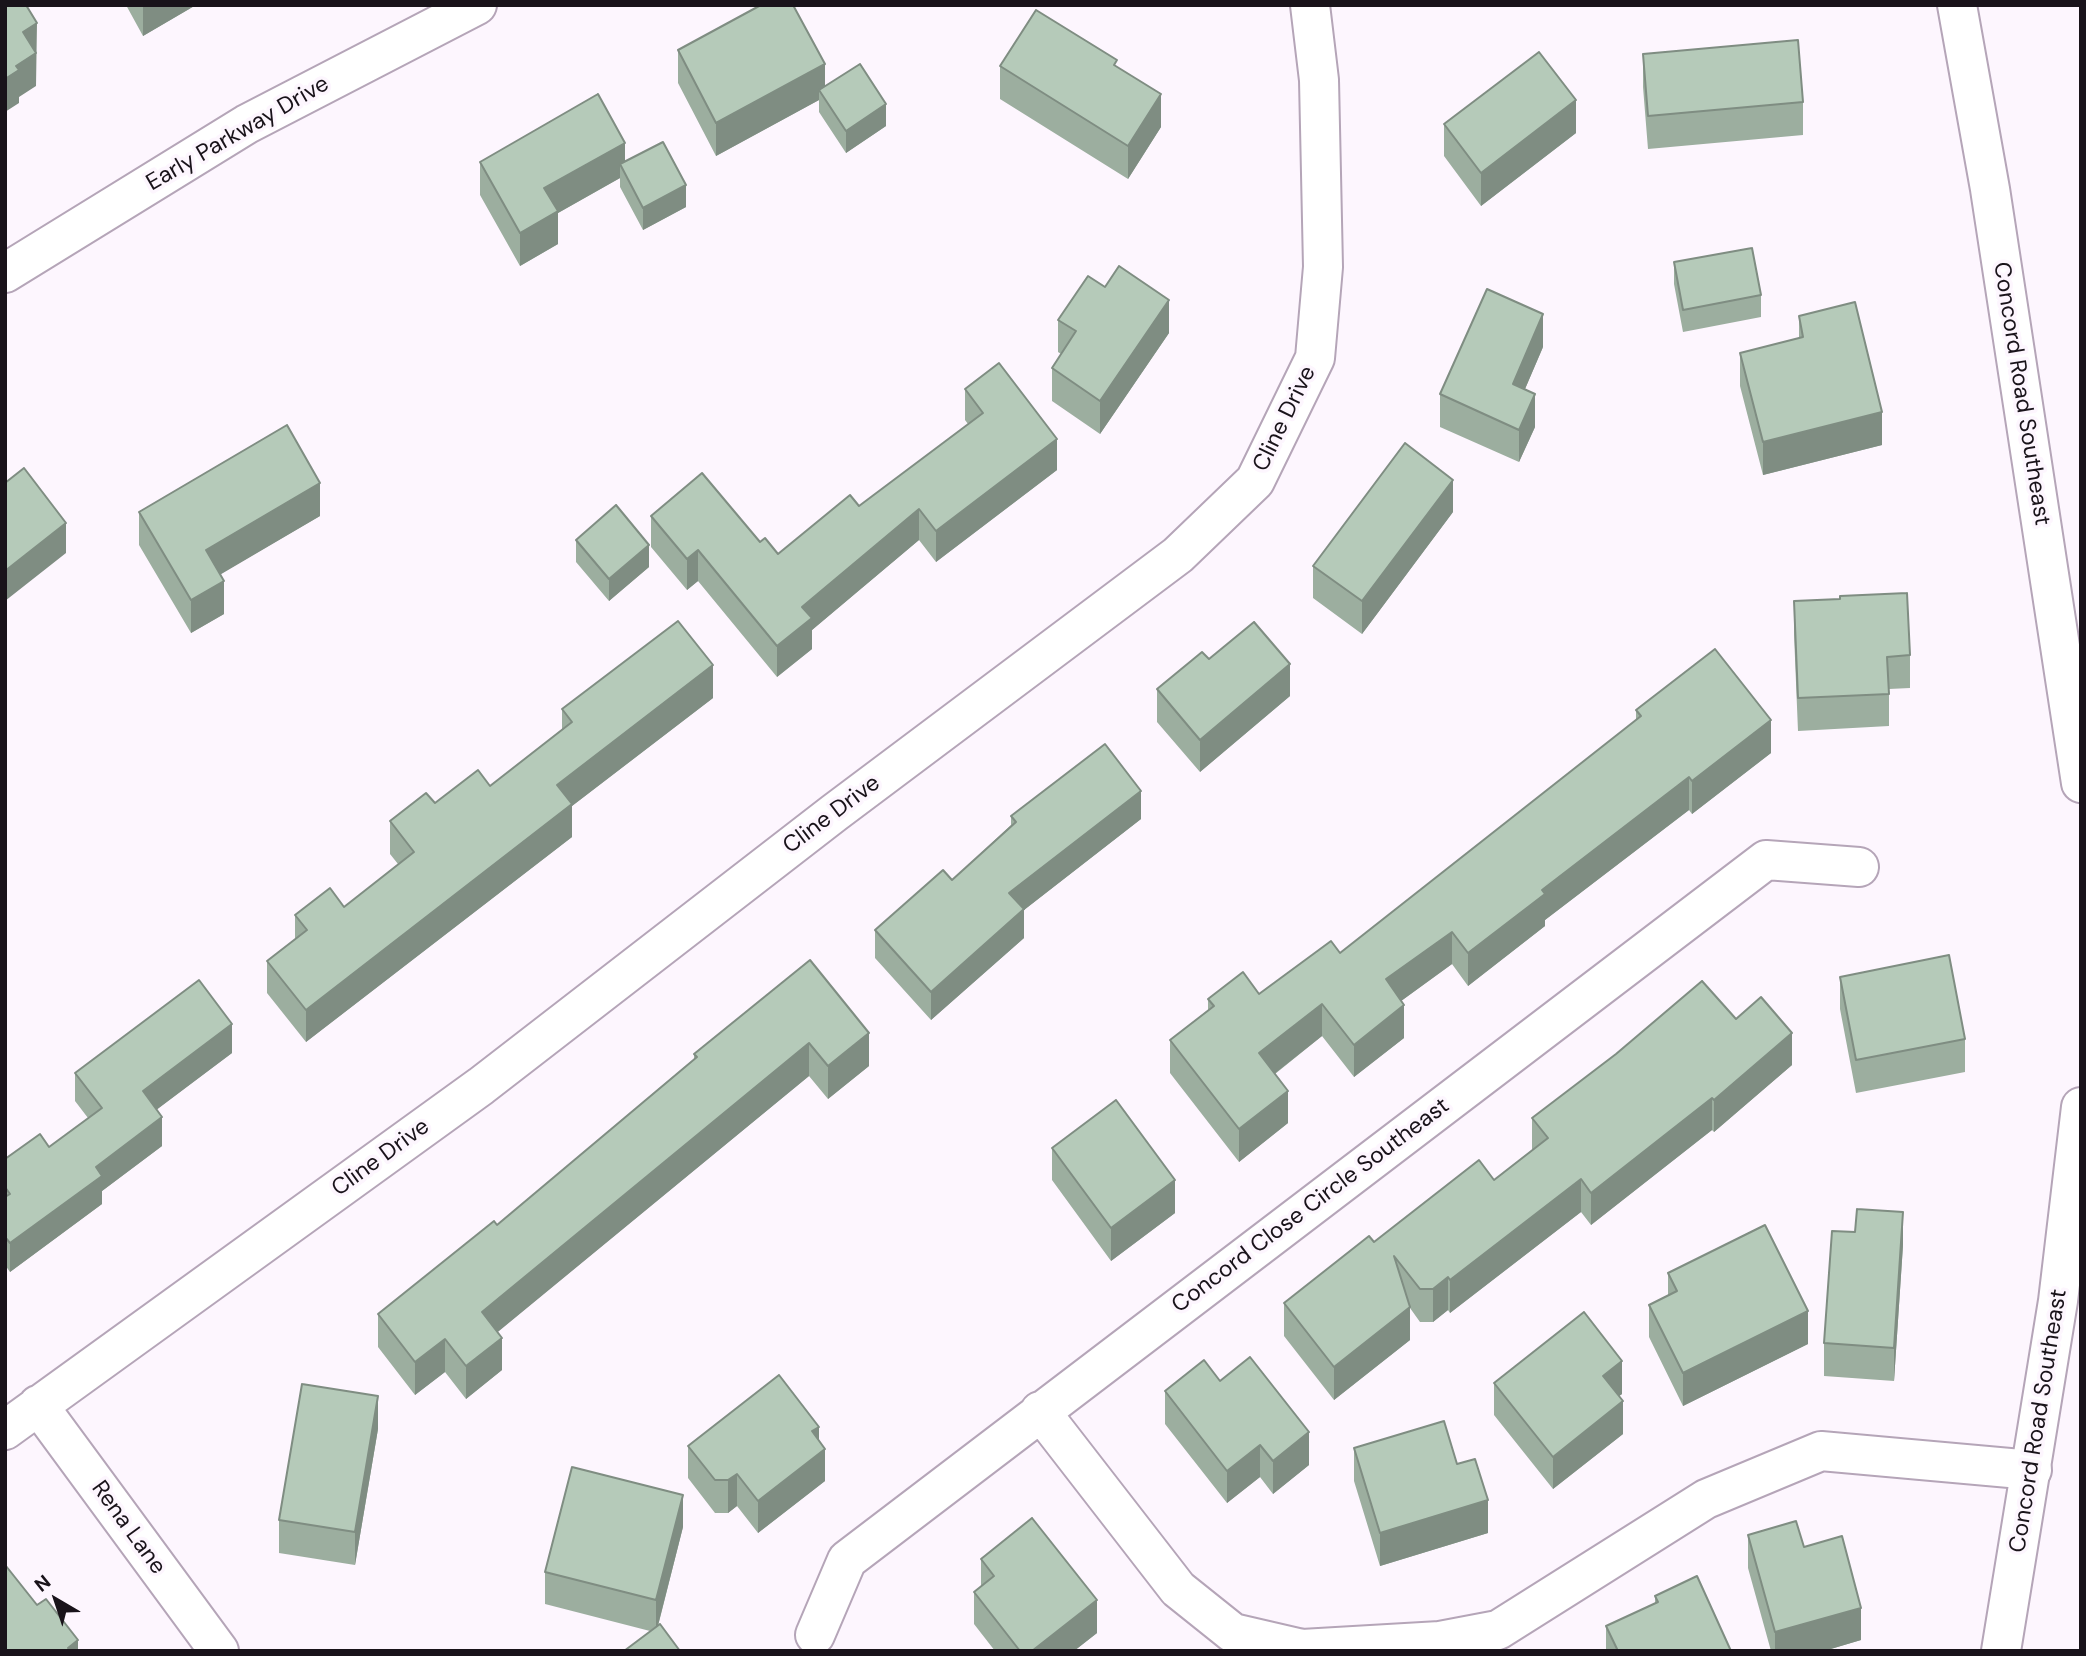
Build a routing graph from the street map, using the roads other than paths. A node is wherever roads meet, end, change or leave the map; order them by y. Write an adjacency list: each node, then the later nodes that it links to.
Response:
1 (477, 5): 4 (street, Early Parkway Drive)
2 (1310, 5): 8 (street, Cline Drive)
3 (1957, 5): 5 (street, Concord Road Southeast)
4 (5, 273)
5 (2081, 783)
6 (1859, 867): 9 (street, Concord Close Circle Southeast)
7 (2081, 1107): 11 (street, Concord Road Southeast)
8 (38, 1405): 10 (street, Cline Drive); 13 (street, Rena Lane)
9 (1040, 1411): 11 (street); 12 (street, Concord Close Circle Southeast)
10 (5, 1430)
11 (2032, 1470): 14 (street, Concord Road Southeast)
12 (816, 1635)
13 (219, 1651)
14 (2001, 1651)

